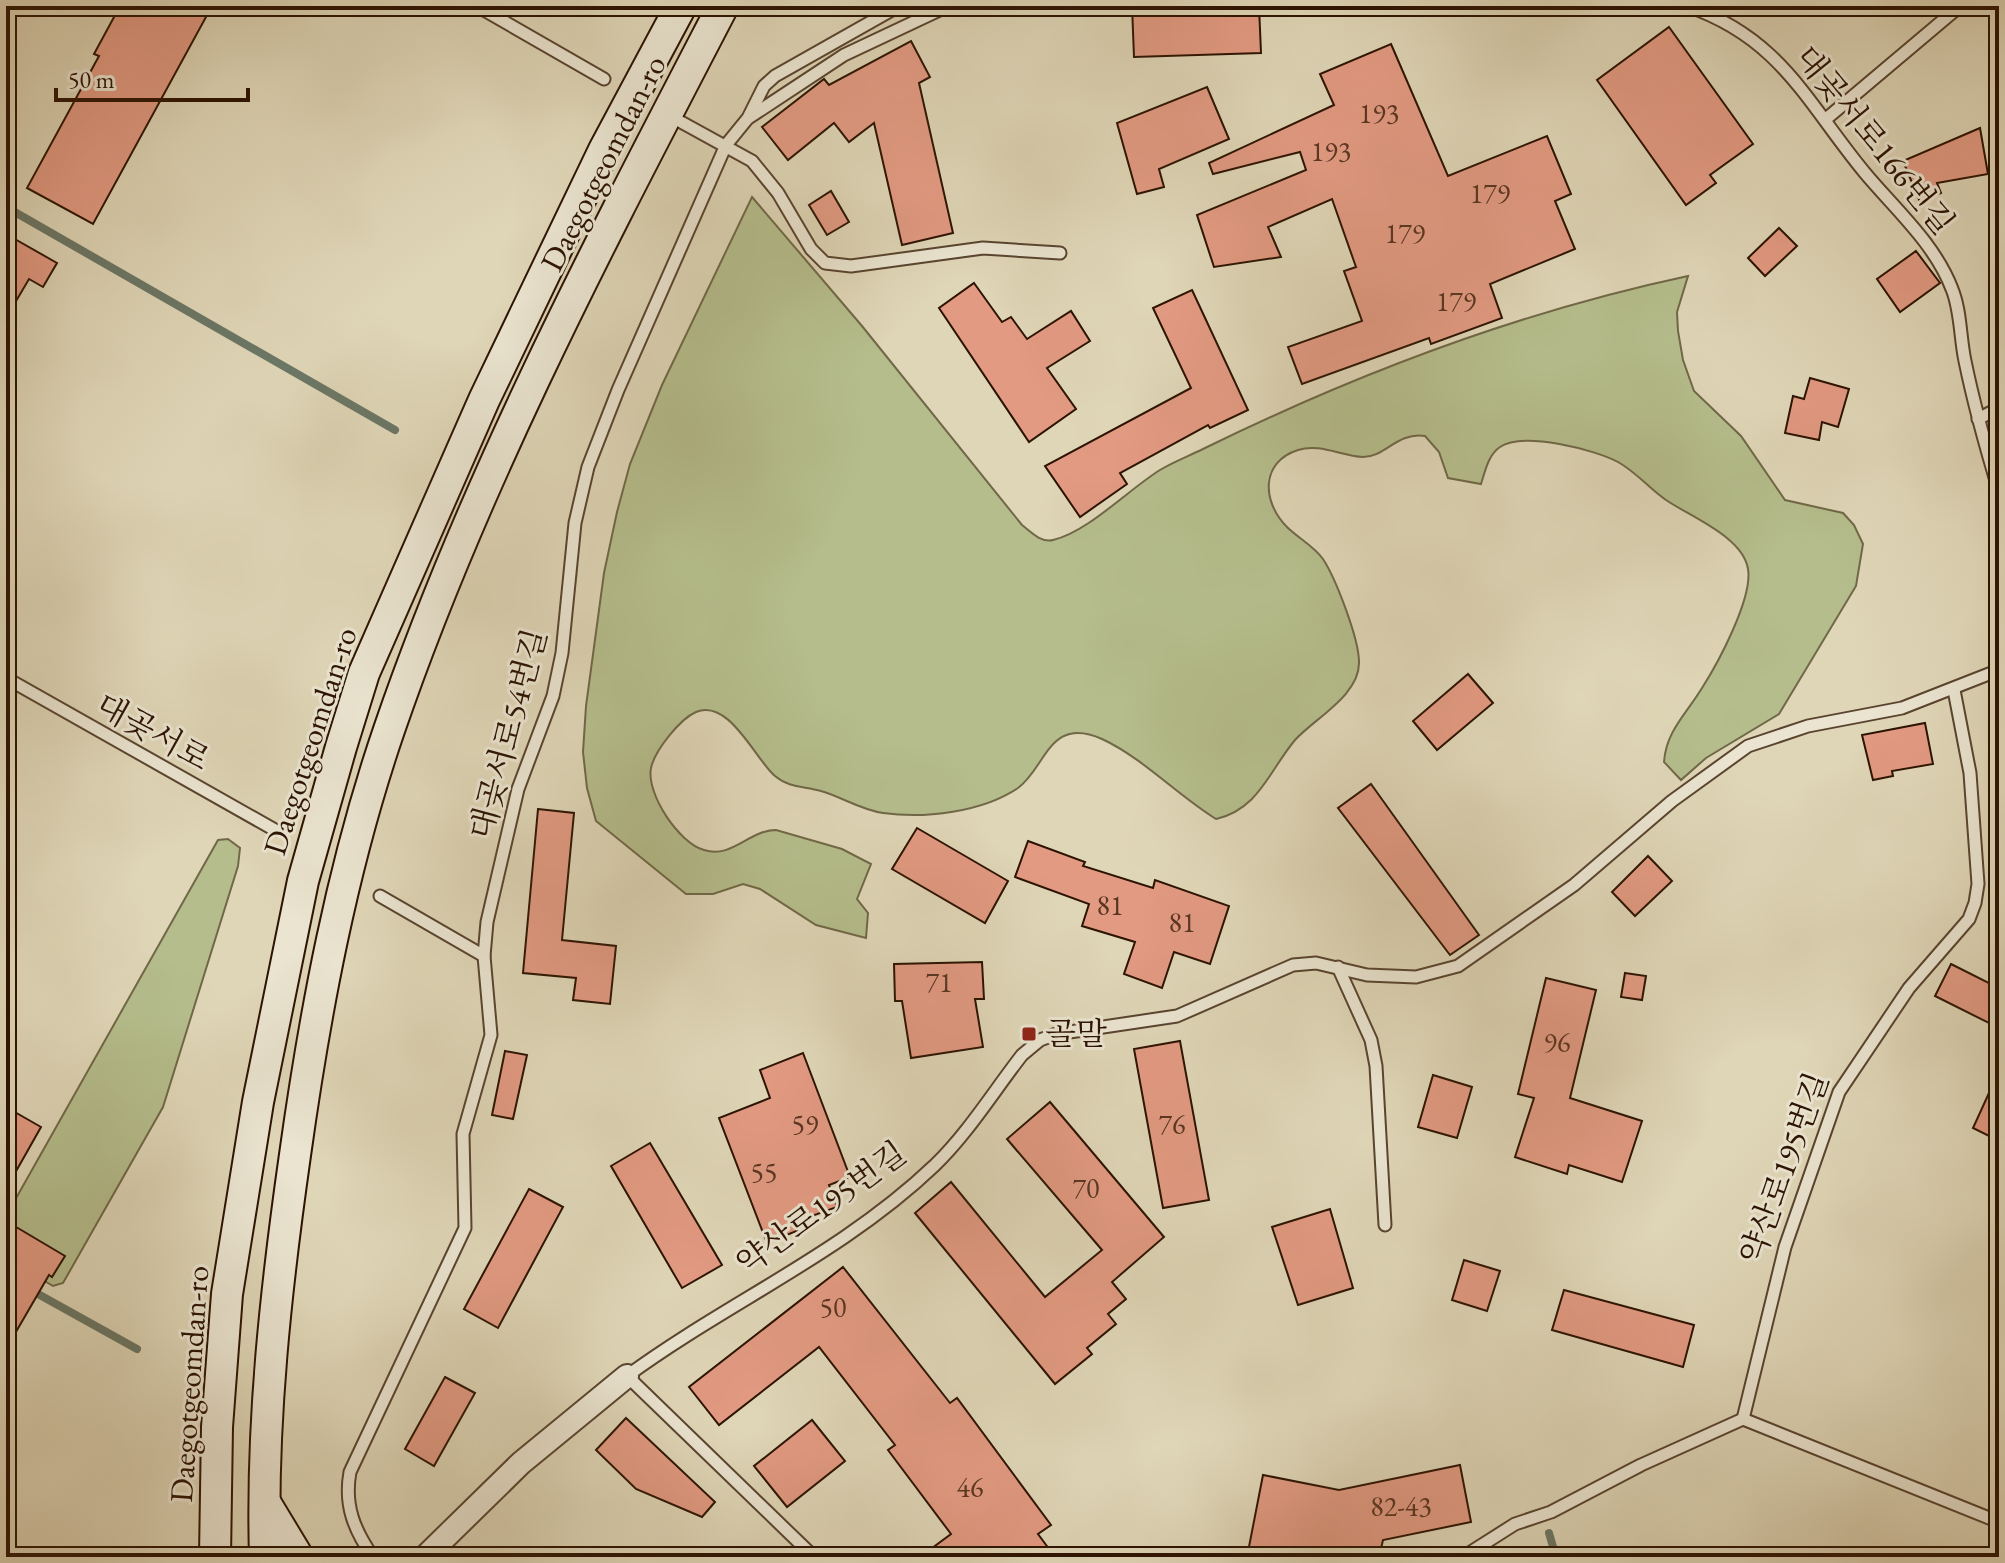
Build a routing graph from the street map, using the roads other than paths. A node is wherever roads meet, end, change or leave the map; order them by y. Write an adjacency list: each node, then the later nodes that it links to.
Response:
1 (477, 6): 8 (lane)
2 (681, 6): 29 (main road, Daegotgeomdan-ro)
3 (723, 6): 27 (main road, Daegotgeomdan-ro)
4 (899, 6): 9 (lane, 대곶서로54번길)
5 (948, 6): 9 (lane)
6 (1687, 6): 10 (lane, 대곶서로166번길)
7 (1960, 6): 10 (lane)
8 (604, 79)
9 (748, 118): 12 (lane, 대곶서로54번길)
10 (1826, 119): 15 (lane, 대곶서로166번길)
11 (681, 122): 12 (lane)
12 (726, 145): 13 (lane); 22 (lane, 대곶서로54번길)
13 (1060, 253)
14 (1999, 408): 15 (lane)
15 (1978, 419): 16 (lane, 대곶서로166번길)
16 (1999, 491)
17 (1999, 670): 19 (lane, 약산로195번길)
18 (6, 678): 20 (lane, 대곶서로)
19 (1954, 690): 23 (lane, 약산로195번길); 26 (lane, 약산로195번길)
20 (275, 830)
21 (380, 896): 22 (lane)
22 (484, 956): 32 (lane, 대곶서로54번길)
23 (1338, 967): 24 (lane); 25 (lane, 약산로195번길)
24 (1385, 1225)
25 (627, 1376): 33 (street, 약산로195번길); 34 (lane)
26 (1743, 1419): 28 (lane); 35 (lane)
27 (264, 1500): 30 (main road, Daegotgeomdan-ro); 31 (main road)
28 (1999, 1522)
29 (215, 1557)
30 (265, 1557)
31 (298, 1557)
32 (373, 1557)
33 (425, 1557)
34 (814, 1557)
35 (1463, 1557)

